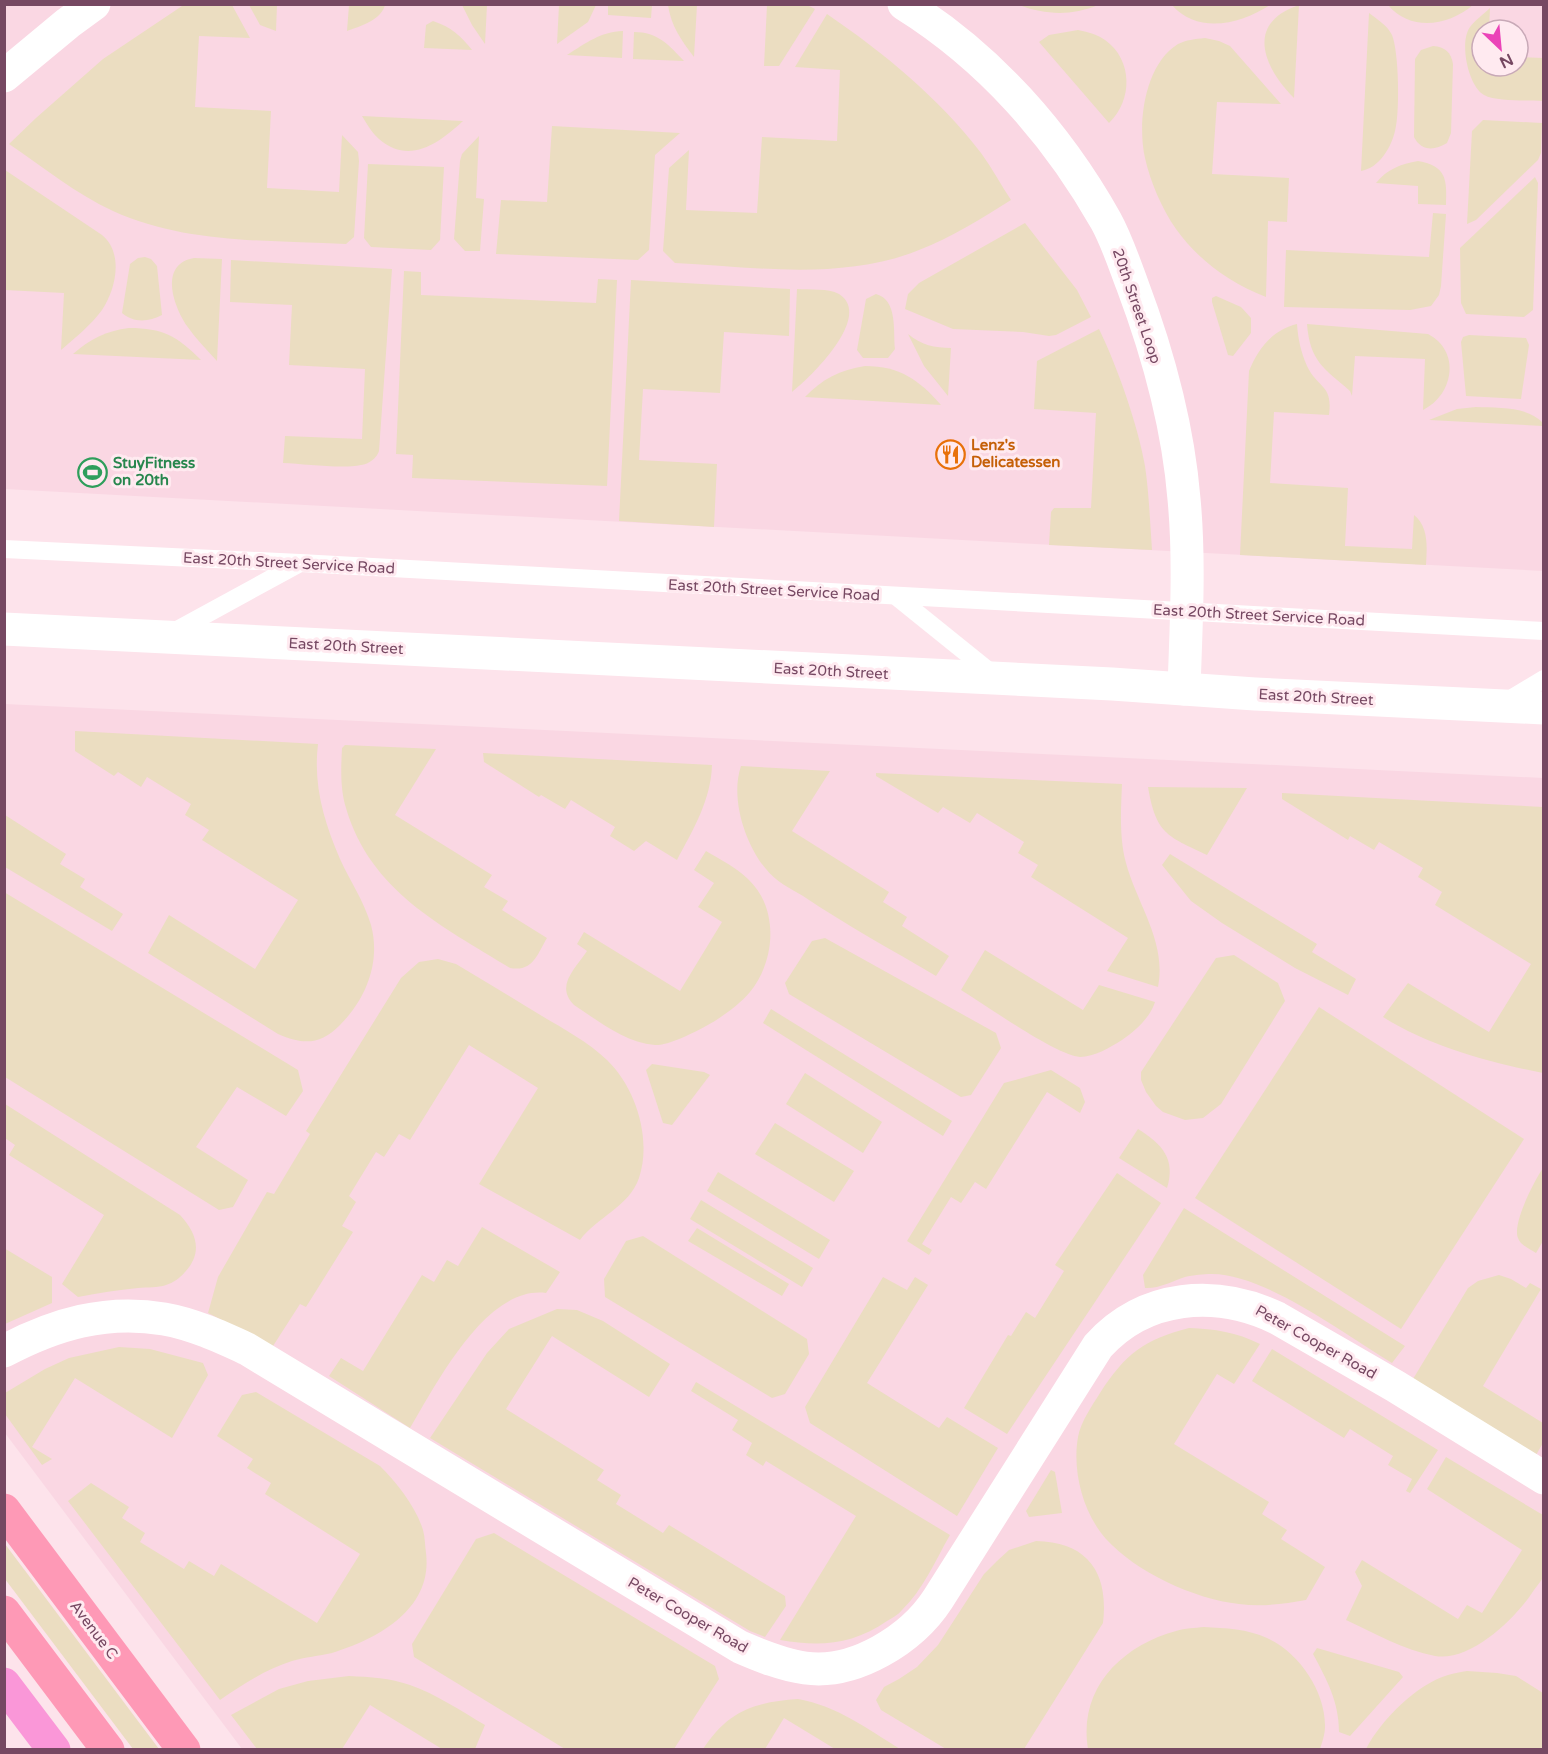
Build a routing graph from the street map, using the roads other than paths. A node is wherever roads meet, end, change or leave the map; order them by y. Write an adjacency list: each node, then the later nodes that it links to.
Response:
1 (94, 4): 3 (street)
2 (904, 4): 7 (street, 20th Street Loop)
3 (4, 76)
4 (4, 549): 5 (lane, East 20th Street Service Road)
5 (300, 563): 6 (lane, East 20th Street Service Road); 10 (lane)
6 (897, 597): 7 (lane, East 20th Street Service Road); 11 (lane)
7 (1186, 611): 9 (lane, East 20th Street Service Road); 13 (street, 20th Street Loop)
8 (4, 629): 10 (street, East 20th Street)
9 (1544, 631)
10 (163, 637): 11 (street, East 20th Street)
11 (999, 680): 13 (street, East 20th Street)
12 (1544, 680): 14 (lane)
13 (1184, 689): 14 (street, East 20th Street)
14 (1499, 706): 15 (street, East 20th Street)
15 (1544, 708)
16 (4, 1351): 17 (street, Peter Cooper Road)
17 (1544, 1478)
18 (4, 1510): 23 (main road, Avenue C)
19 (4, 1612): 22 (main road)
20 (4, 1684): 21 (highway)
21 (54, 1749)
22 (108, 1749)
23 (184, 1749)

